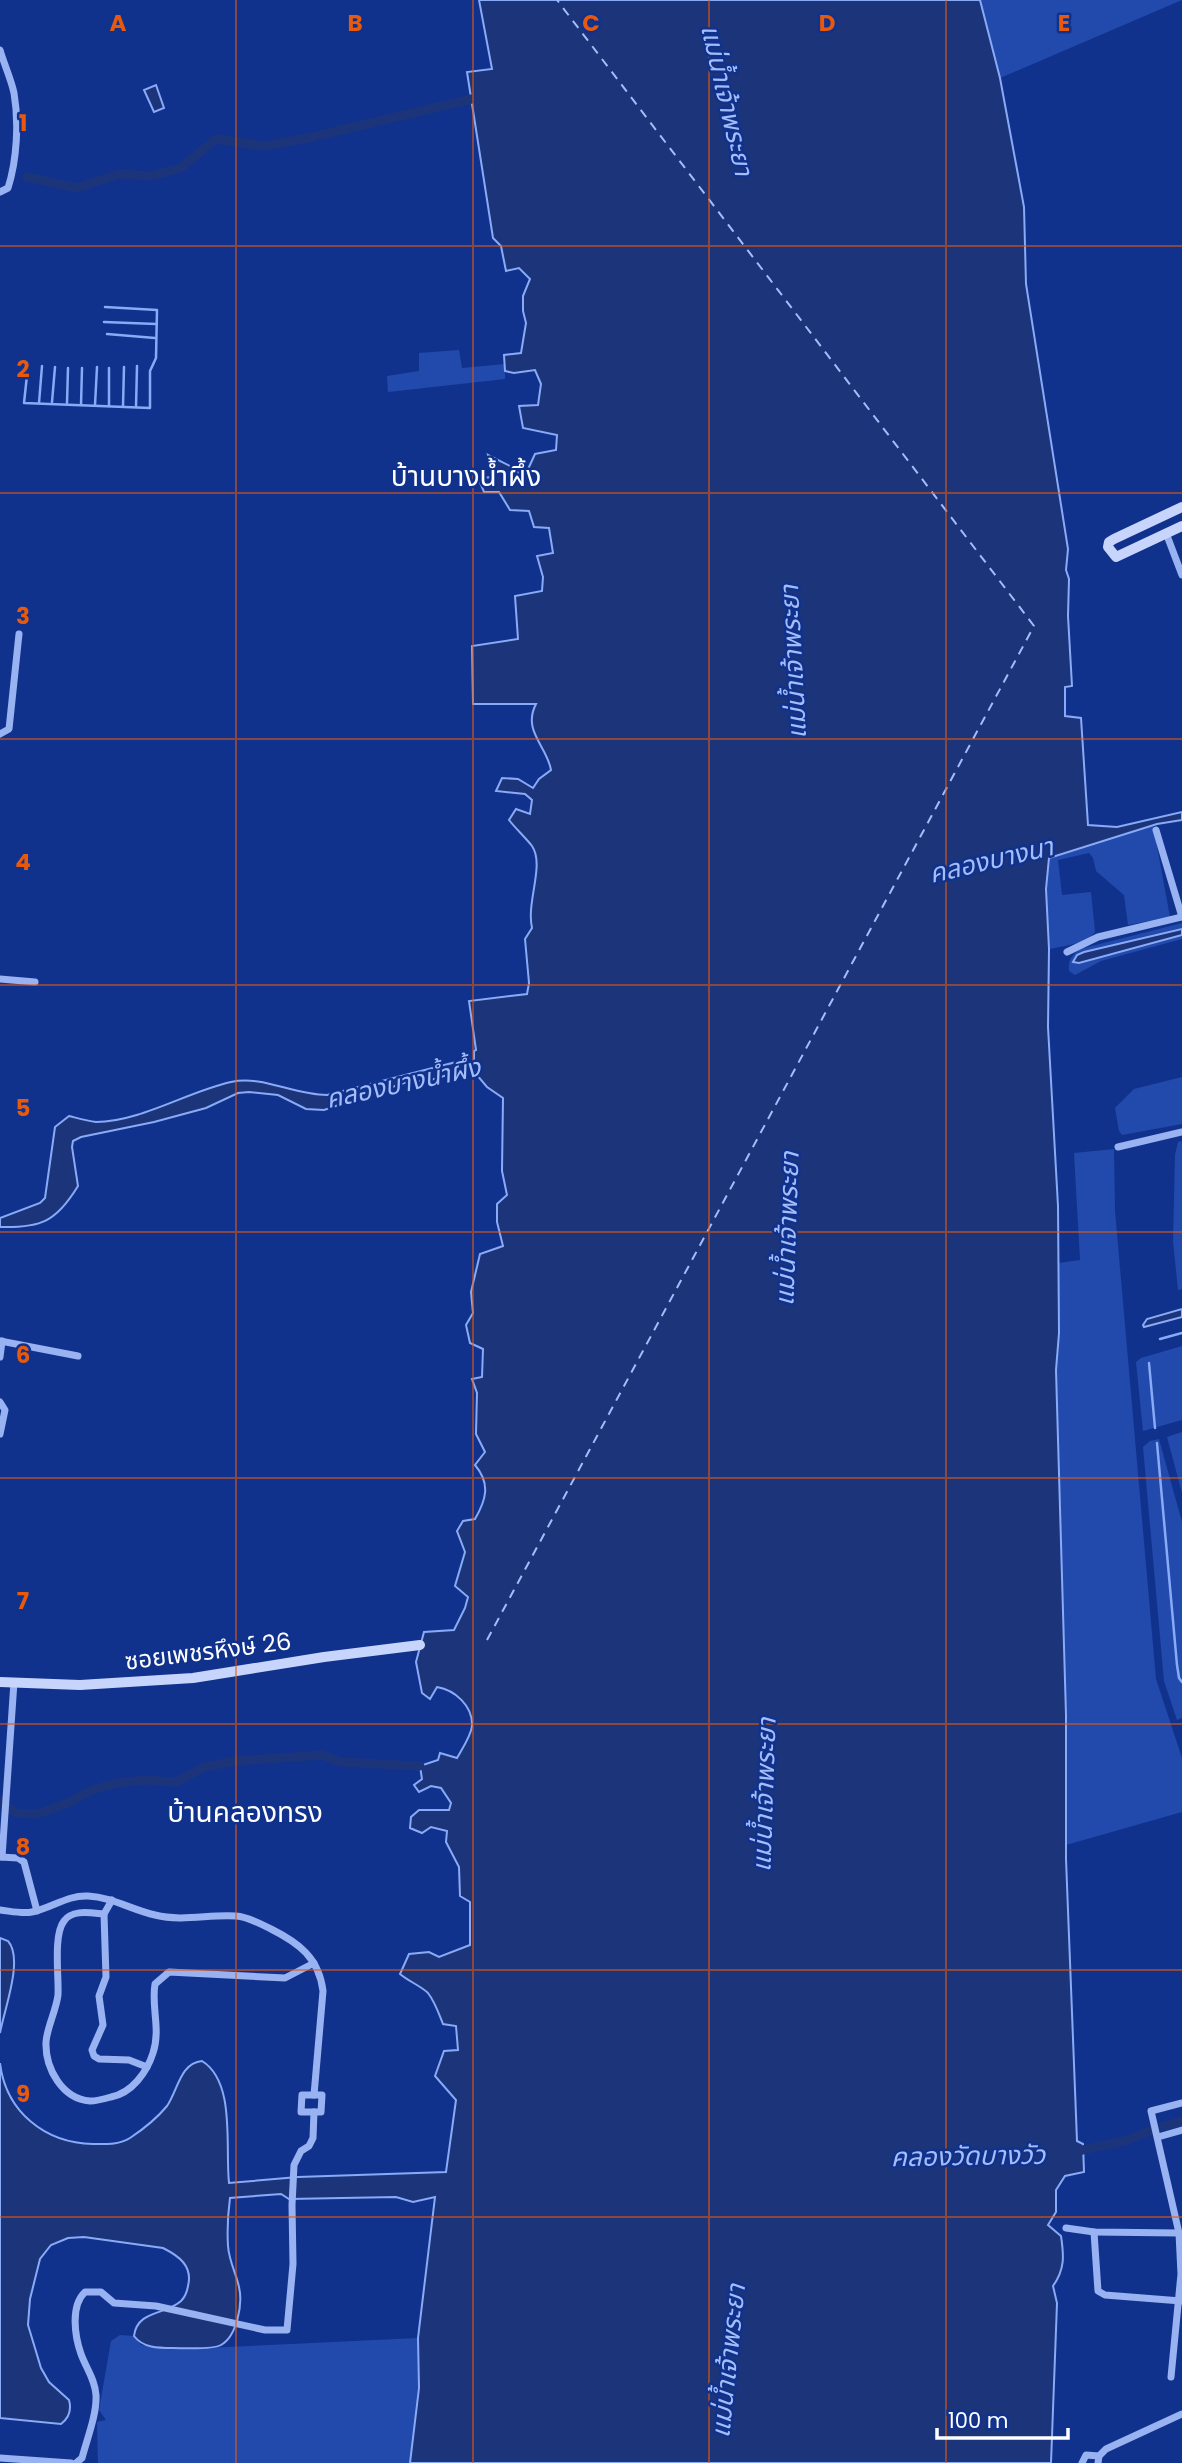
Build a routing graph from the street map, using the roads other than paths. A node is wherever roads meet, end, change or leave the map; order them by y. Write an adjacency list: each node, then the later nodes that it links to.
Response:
1 (0, 50): 2 (street)
2 (0, 192)
3 (1182, 507): 4 (street)
4 (1169, 513): 5 (street); 5 (street)
5 (1174, 529): 6 (street)
6 (1182, 575)
7 (19, 634): 8 (street)
8 (0, 734)
9 (1156, 830): 10 (street)
10 (1182, 917): 11 (street)
11 (1067, 952)
12 (0, 979): 13 (street)
13 (35, 982)
14 (1182, 1132): 15 (street)
15 (1118, 1147)
16 (1, 1341): 17 (street); 18 (street)
17 (78, 1356)
18 (0, 1357)
19 (0, 1402): 20 (street)
20 (0, 1434)
21 (420, 1645): 23 (street, ซอยเพชรหึงษ์ 26)
22 (0, 1682): 23 (street, ซอยเพชรหึงษ์ 26)
23 (14, 1682): 24 (street)
24 (1, 1857): 27 (street)
25 (112, 1900): 27 (street); 28 (street); 29 (street)
26 (0, 1910): 27 (street)
27 (37, 1911)
28 (104, 1913): 30 (street); 30 (street)
29 (314, 1963): 30 (street); 31 (street)
30 (147, 2067)
31 (314, 2095): 33 (street); 33 (street)
32 (1182, 2103): 35 (street)
33 (314, 2112): 44 (street)
34 (1182, 2130): 35 (street)
35 (1157, 2134): 37 (street)
36 (1066, 2228): 38 (street)
37 (1179, 2228): 38 (street); 39 (street)
38 (1094, 2232): 39 (street)
39 (1181, 2301): 40 (street)
40 (1171, 2377)
41 (1182, 2414): 43 (street)
42 (0, 2458): 44 (street)
43 (1098, 2459): 45 (street)
44 (73, 2463)
45 (1082, 2463)

